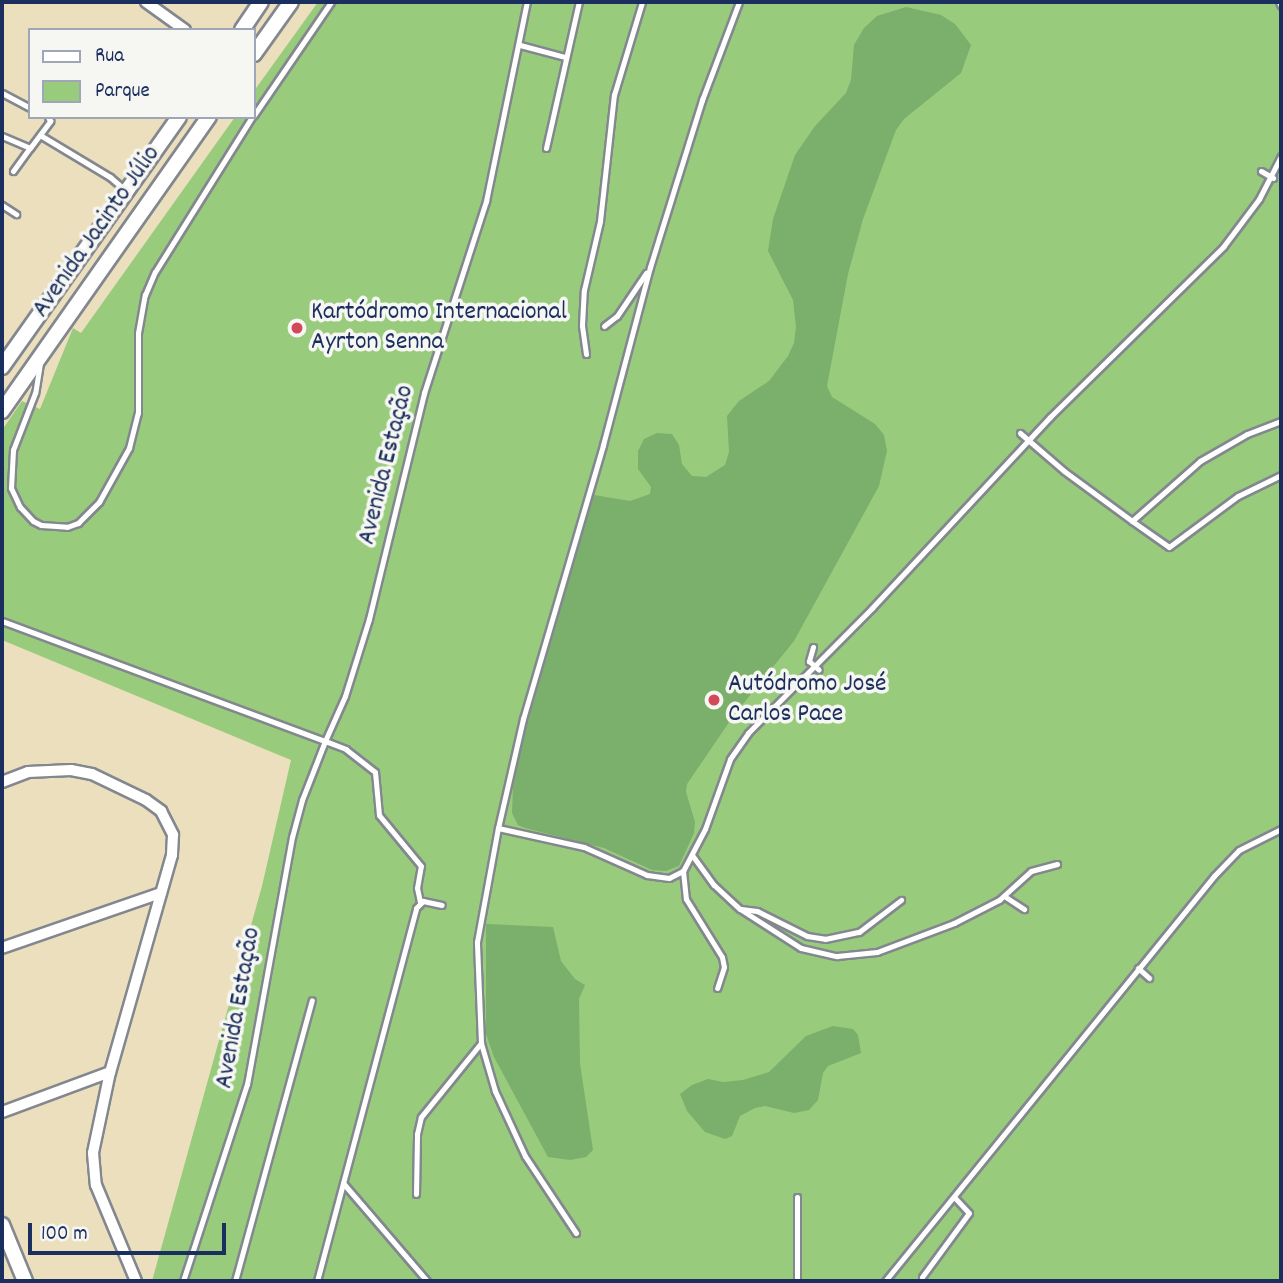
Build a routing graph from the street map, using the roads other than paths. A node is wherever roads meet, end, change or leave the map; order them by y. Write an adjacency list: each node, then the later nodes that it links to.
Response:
1 (146, 2): 9 (street)
2 (261, 2): 10 (street)
3 (291, 2): 12 (street)
4 (331, 2): 16 (lane)
5 (527, 2): 11 (lane, Avenida Estação)
6 (579, 2): 13 (lane)
7 (642, 2): 35 (lane)
8 (739, 2): 33 (lane)
9 (182, 28)
10 (243, 28)
11 (520, 45): 13 (lane); 47 (lane, Avenida Estação)
12 (256, 51)
13 (565, 58): 25 (lane)
14 (2, 93): 15 (lane)
15 (28, 107)
16 (256, 112)
17 (49, 119): 21 (lane)
18 (179, 119): 30 (street, Avenida Jacinto Júlio)
19 (208, 119): 36 (street, Avenida Jacinto Júlio)
20 (251, 119): 36 (lane)
21 (40, 135): 24 (lane); 30 (lane)
22 (4, 137): 23 (lane); 24 (lane)
23 (2, 146)
24 (30, 148): 27 (lane)
25 (546, 148)
26 (1281, 156): 29 (lane)
27 (13, 171)
28 (1261, 171): 29 (lane)
29 (1273, 178): 41 (lane)
30 (126, 192): 37 (street, Avenida Jacinto Júlio)
31 (2, 205): 32 (lane)
32 (16, 214)
33 (650, 267): 34 (lane); 49 (lane)
34 (604, 326)
35 (586, 354)
36 (39, 356): 38 (street, Avenida Jacinto Júlio)
37 (2, 367)
38 (2, 411)
39 (1281, 421): 43 (lane)
40 (1020, 433): 41 (lane)
41 (1029, 440): 43 (lane); 46 (lane)
42 (1281, 475): 43 (lane)
43 (1132, 521)
44 (2, 621): 47 (lane)
45 (813, 647): 46 (lane)
46 (816, 668): 51 (lane)
47 (325, 741): 57 (lane); 78 (lane, Avenida Estação)
48 (2, 782): 54 (street)
49 (498, 828): 53 (lane); 66 (lane)
50 (1281, 829): 62 (lane)
51 (692, 855): 53 (lane); 59 (lane)
52 (1057, 864): 55 (lane)
53 (683, 872): 64 (lane)
54 (161, 893): 61 (street); 67 (street)
55 (1004, 896): 59 (lane); 60 (lane)
56 (901, 900): 59 (lane)
57 (420, 902): 58 (lane); 69 (lane)
58 (442, 905)
59 (740, 909)
60 (1024, 909)
61 (2, 948)
62 (1138, 968): 63 (lane); 72 (lane)
63 (1149, 978)
64 (717, 988)
65 (312, 1000): 79 (lane)
66 (481, 1043): 70 (lane); 74 (lane)
67 (110, 1072): 68 (street); 77 (street)
68 (2, 1112)
69 (343, 1184): 80 (lane); 81 (lane)
70 (416, 1194)
71 (797, 1197): 82 (lane)
72 (954, 1197): 75 (lane); 83 (lane)
73 (2, 1225): 76 (street)
74 (576, 1233)
75 (922, 1277)
76 (25, 1281)
77 (136, 1281)
78 (183, 1281)
79 (235, 1281)
80 (317, 1281)
81 (427, 1281)
82 (797, 1281)
83 (885, 1281)

